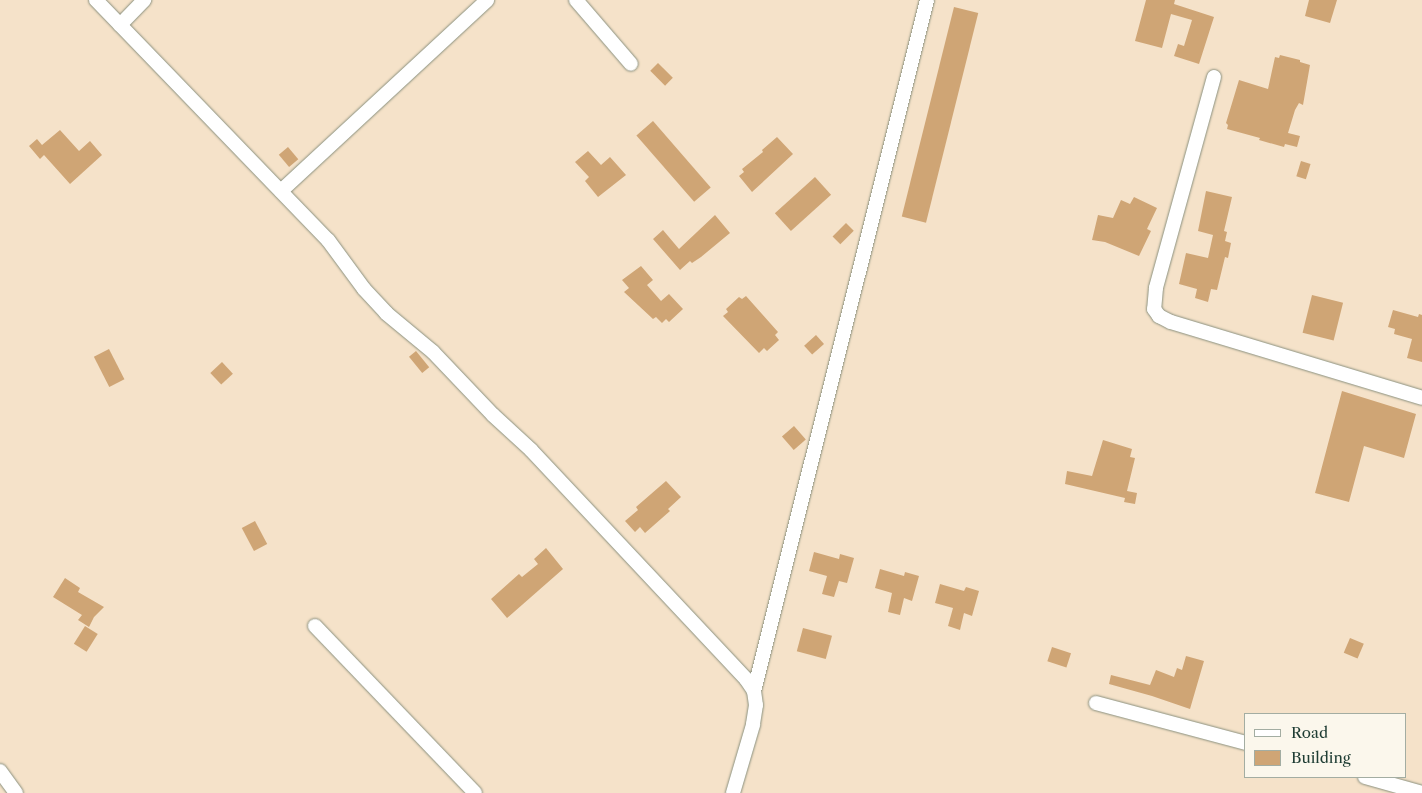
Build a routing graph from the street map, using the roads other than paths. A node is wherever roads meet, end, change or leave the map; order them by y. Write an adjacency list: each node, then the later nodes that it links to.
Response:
1 (96, 0): 6 (street)
2 (144, 0): 6 (street)
3 (487, 0): 9 (street)
4 (576, 0): 7 (street)
5 (927, 0): 12 (street)
6 (120, 25): 9 (street)
7 (631, 64)
8 (1214, 77): 10 (street)
9 (281, 191): 12 (street)
10 (1422, 398)
11 (315, 626): 18 (street)
12 (754, 691): 19 (street)
13 (1096, 703): 14 (street)
14 (1244, 742)
15 (0, 773): 17 (street)
16 (1369, 778): 20 (street)
17 (16, 793)
18 (475, 793)
19 (733, 793)
20 (1422, 793)

